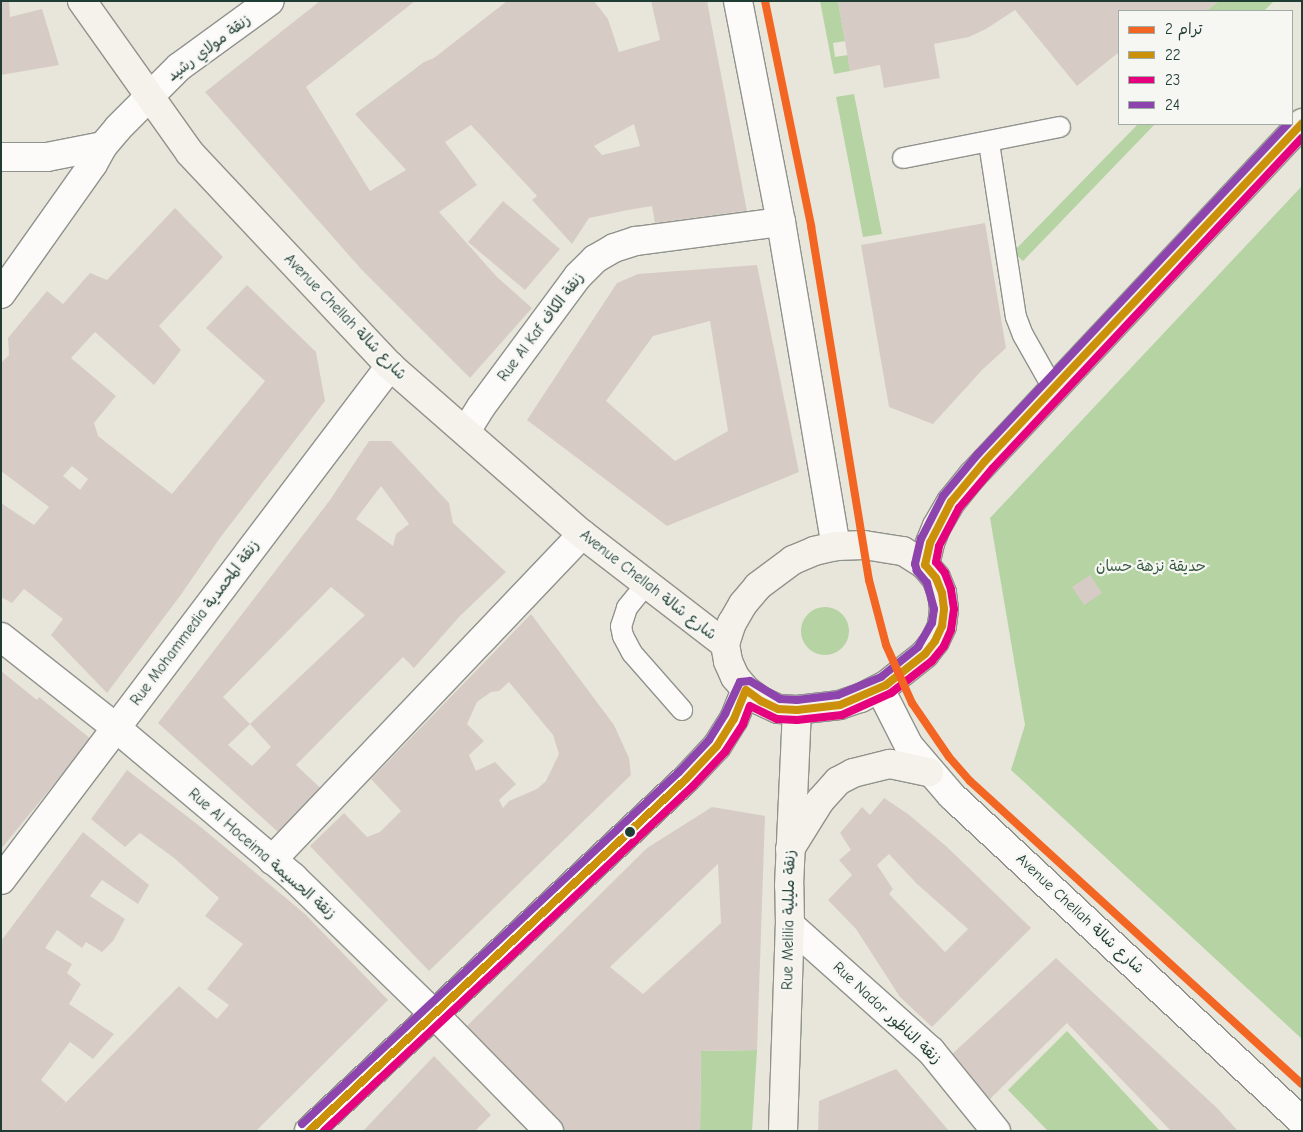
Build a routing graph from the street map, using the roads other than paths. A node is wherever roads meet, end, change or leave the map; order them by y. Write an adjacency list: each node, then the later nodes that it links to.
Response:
1 (82, 1): 4 (street, Avenue Chellah شارع شالة)
2 (270, 1): 4 (street, زنقة مولاي رشيد)
3 (738, 1): 11 (street)
4 (149, 96): 8 (street, زنقة مولاي رشيد); 13 (street, Avenue Chellah شارع شالة)
5 (1302, 123): 14 (street)
6 (1060, 127): 7 (lane)
7 (988, 143): 10 (lane); 14 (lane)
8 (103, 146): 9 (street); 12 (street, زنقة مولاي رشيد)
9 (1, 157)
10 (902, 158)
11 (781, 222): 15 (street, Rue Al Kaf زنقة الكاف); 17 (street)
12 (1, 294)
13 (390, 366): 15 (street, Avenue Chellah شارع شالة); 26 (street, Rue Mohammedia زنقة المحمدية)
14 (1053, 388): 18 (street)
15 (466, 431): 16 (street, Avenue Chellah شارع شالة)
16 (582, 534): 19 (street, Avenue Chellah شارع شالة); 29 (street)
17 (836, 546): 18 (street); 21 (street)
18 (925, 565): 22 (street)
19 (647, 583): 21 (street, Avenue Chellah شارع شالة); 24 (lane)
20 (1, 637): 26 (street, Rue Al Hoceima زنقة الحسيمة)
21 (725, 644): 23 (street)
22 (880, 689): 25 (street); 27 (street, Avenue Chellah شارع شالة)
23 (746, 690): 25 (street); 32 (street)
24 (682, 710)
25 (797, 710): 28 (street, Rue Melilia زنقة مليلية)
26 (115, 727): 29 (street, Rue Al Hoceima زنقة الحسيمة); 30 (street, Rue Mohammedia زنقة المحمدية)
27 (929, 772): 28 (street); 33 (street, Avenue Chellah شارع شالة)
28 (790, 849): 31 (street, Rue Melilia زنقة مليلية)
29 (272, 860): 32 (street, Rue Al Hoceima زنقة الحسيمة)
30 (1, 880)
31 (790, 925): 36 (street, Rue Melilia زنقة مليلية); 37 (street, Rue Nador زنقة الناظور)
32 (434, 1014): 34 (street); 35 (street, Rue Al Hoceima زنقة الحسيمة)
33 (1302, 1121)
34 (309, 1131)
35 (549, 1131)
36 (783, 1131)
37 (996, 1131)

